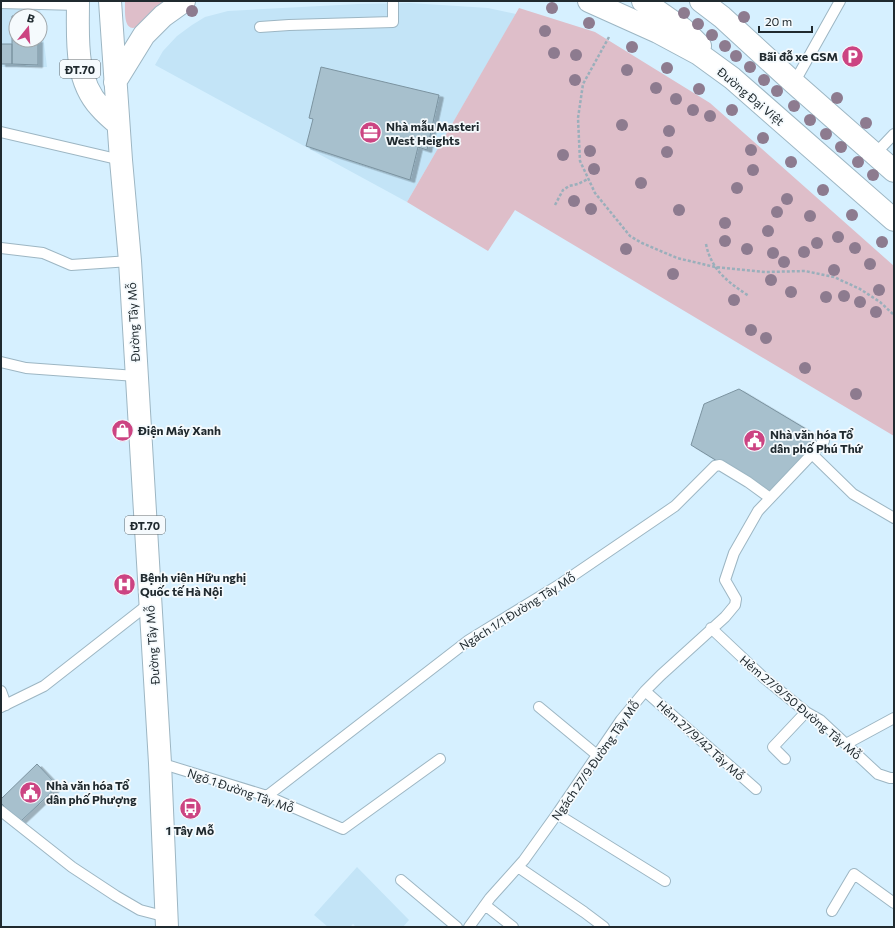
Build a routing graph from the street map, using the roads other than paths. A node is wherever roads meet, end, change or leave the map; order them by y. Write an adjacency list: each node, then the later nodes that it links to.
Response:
1 (110, 1): 12 (main road, Đường Tây Mỗ / ĐT.70)
2 (184, 1): 12 (main road)
3 (393, 1): 10 (lane)
4 (590, 1): 11 (main road, Đường Đại Việt)
5 (643, 1): 11 (main road)
6 (701, 1): 13 (main road)
7 (840, 1): 13 (lane)
8 (1, 3): 9 (lane)
9 (78, 3): 14 (main road, ĐT.70)
10 (260, 27)
11 (732, 78): 20 (main road, Đường Đại Việt)
12 (115, 82): 14 (main road, Đường Tây Mỗ / ĐT.70)
13 (794, 83): 17 (main road)
14 (118, 124): 18 (main road, Đường Tây Mỗ / ĐT.70)
15 (1, 132): 18 (lane)
16 (894, 134): 17 (lane)
17 (876, 154): 19 (main road)
18 (121, 160): 22 (main road, Đường Tây Mỗ / ĐT.70)
19 (894, 170)
20 (894, 220)
21 (1, 248): 22 (lane)
22 (130, 261): 24 (main road, Đường Tây Mỗ / ĐT.70)
23 (1, 362): 24 (lane)
24 (136, 376): 29 (main road, Đường Tây Mỗ / ĐT.70)
25 (824, 441): 26 (lane, Ngách 27/9 Đường Tây Mỗ)
26 (812, 454): 27 (lane, Ngách 27/9 Đường Tây Mỗ); 28 (lane)
27 (770, 498): 30 (lane, Ngách 27/9 Đường Tây Mỗ); 44 (lane, Ngách 1/1 Đường Tây Mỗ)
28 (894, 518)
29 (150, 603): 33 (lane); 41 (main road, Đường Tây Mỗ / ĐT.70)
30 (711, 628): 32 (lane, Ngách 27/9 Đường Tây Mỗ); 35 (lane, Hẻm 27/9/50 Đường Tây Mỗ)
31 (1, 690): 33 (lane)
32 (645, 691): 38 (lane, Ngách 27/9 Đường Tây Mỗ); 43 (lane, Hẻm 27/9/42 Tây Mỗ)
33 (4, 706)
34 (539, 707): 38 (lane)
35 (806, 712): 37 (lane, Hẻm 27/9/50 Đường Tây Mỗ); 40 (lane)
36 (894, 718): 37 (lane)
37 (846, 744): 42 (lane, Hẻm 27/9/50 Đường Tây Mỗ)
38 (597, 755): 46 (lane, Ngách 27/9 Đường Tây Mỗ)
39 (440, 759): 44 (lane, Ngõ 1 Đường Tây Mỗ)
40 (785, 759)
41 (160, 763): 44 (lane, Ngõ 1 Đường Tây Mỗ); 53 (main road, Đường Tây Mỗ / ĐT.70)
42 (894, 778)
43 (756, 789)
44 (267, 796)
45 (2, 814): 53 (lane)
46 (557, 814): 47 (lane, Ngách 27/9 Đường Tây Mỗ); 49 (lane)
47 (518, 867): 51 (lane, Ngách 27/9 Đường Tây Mỗ); 57 (lane)
48 (401, 880): 54 (lane)
49 (665, 881)
50 (894, 902): 52 (lane)
51 (485, 905): 55 (lane, Ngách 27/9 Đường Tây Mỗ); 56 (lane)
52 (832, 910)
53 (167, 922)
54 (457, 927)
55 (469, 927)
56 (513, 927)
57 (604, 927)

